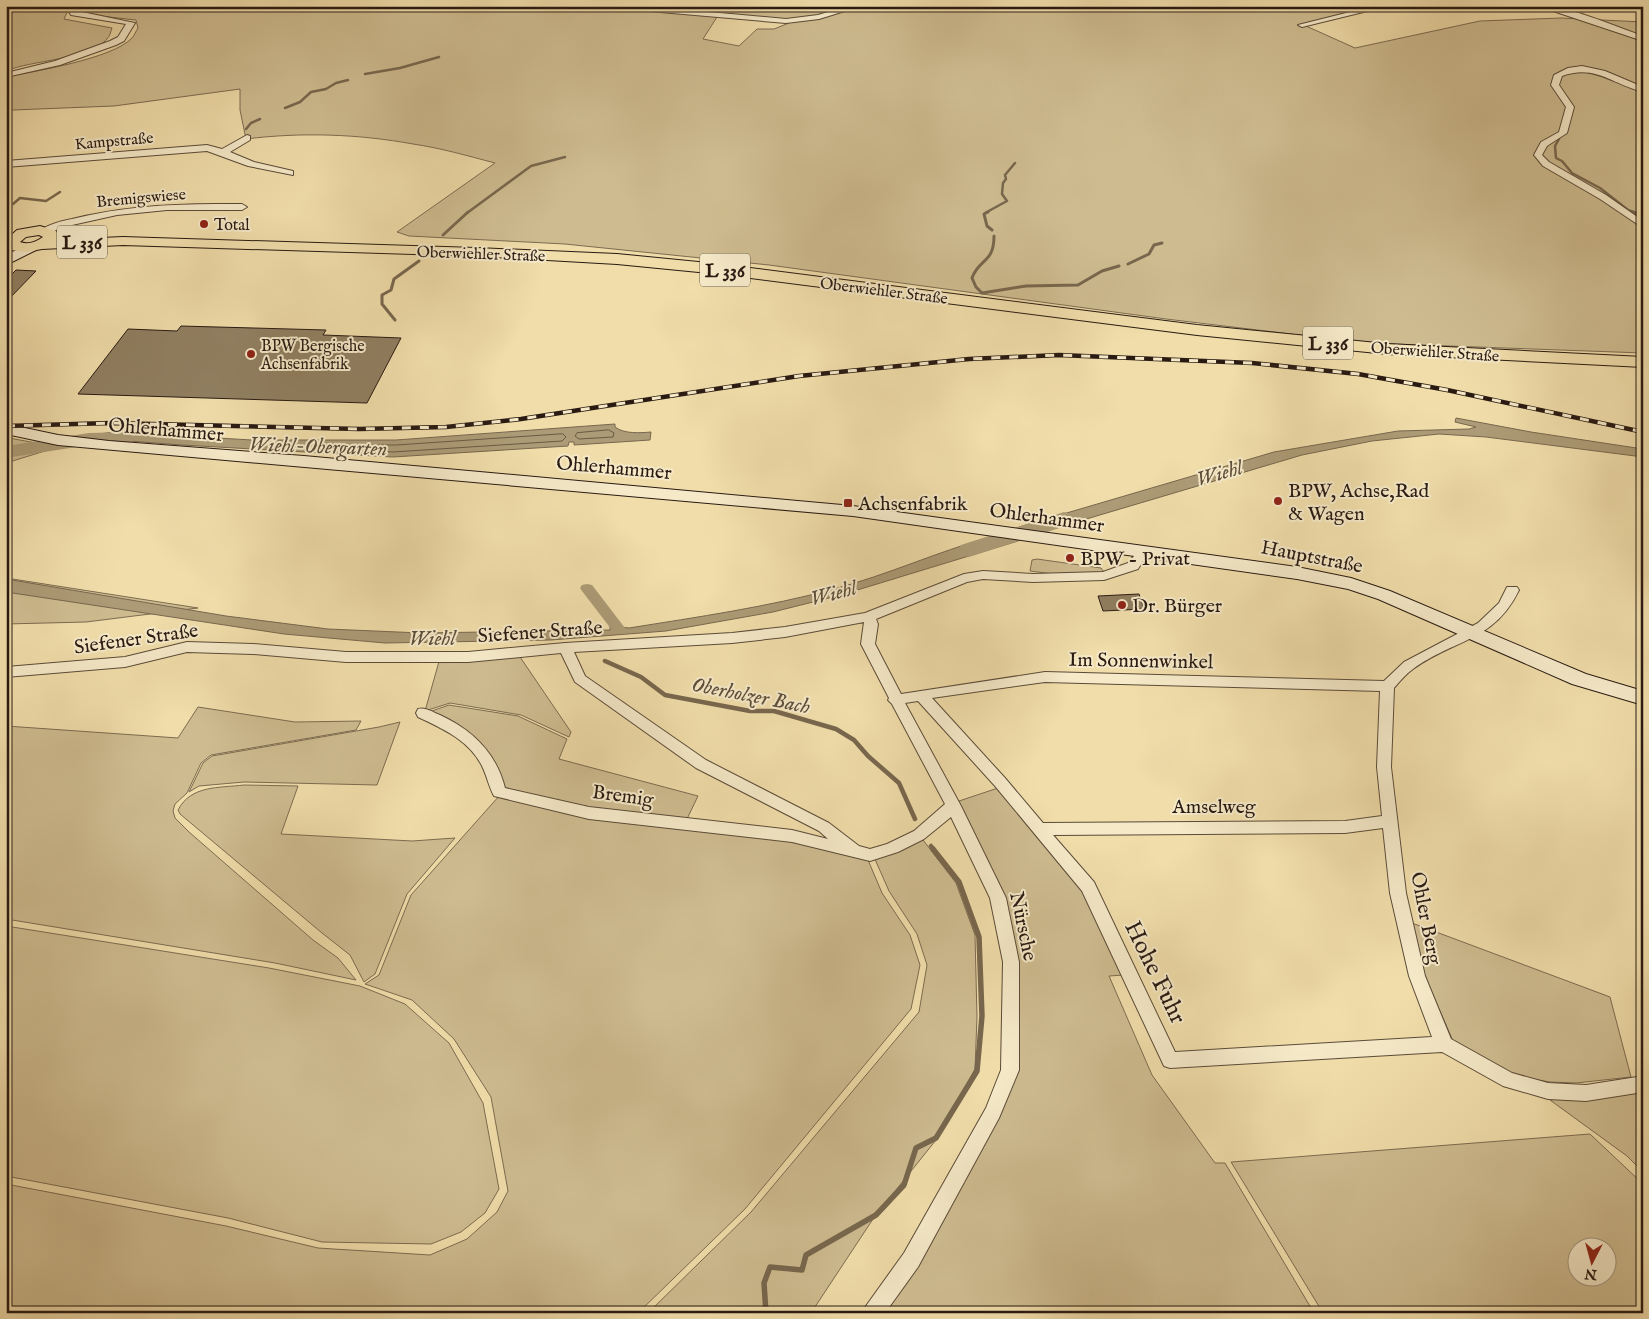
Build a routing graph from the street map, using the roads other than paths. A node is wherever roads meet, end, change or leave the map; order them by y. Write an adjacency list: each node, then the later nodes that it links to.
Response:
1 (73, 6): 8 (street)
2 (614, 6): 3 (street)
3 (858, 6)
4 (1385, 6): 6 (street)
5 (1541, 6): 7 (street)
6 (1302, 25)
7 (1643, 39)
8 (6, 75)
9 (1643, 90): 15 (street)
10 (247, 138): 11 (street)
11 (223, 152): 12 (street, Kampstraße); 13 (street, Kampstraße)
12 (6, 164)
13 (290, 173)
14 (242, 207): 16 (street, Bremigswiese)
15 (1643, 225)
16 (42, 239): 17 (main road); 17 (main road); 18 (street); 19 (main road, Oberwiehler Straße / L 336)
17 (8, 241)
18 (6, 262)
19 (1529, 357): 20 (main road, Oberwiehler Straße / L 336); 21 (main road, L 336)
20 (1643, 361)
21 (1643, 369)
22 (6, 429): 23 (street, Ohlerhammer)
23 (1140, 551): 25 (street); 26 (street, Hauptstraße)
24 (1512, 590): 26 (street)
25 (868, 617): 27 (street, Siefener Straße); 32 (street, Nürsche)
26 (1472, 633): 29 (street); 31 (street, Hauptstraße)
27 (565, 648): 28 (street, Siefener Straße); 37 (street)
28 (6, 672)
29 (1387, 686): 30 (street, Im Sonnenwinkel); 35 (street, Ohler Berg)
30 (921, 695): 32 (street, Im Sonnenwinkel); 36 (street, Hohe Fuhr)
31 (1643, 698)
32 (895, 700): 34 (street, Nürsche)
33 (423, 713): 37 (street, Bremig)
34 (953, 806): 37 (street, Bremig); 40 (street, Nürsche)
35 (1390, 821): 36 (street, Amselweg); 38 (street, Ohler Berg)
36 (1038, 829): 38 (street, Hohe Fuhr)
37 (856, 852)
38 (1444, 1044): 39 (street)
39 (1643, 1087)
40 (873, 1313)

